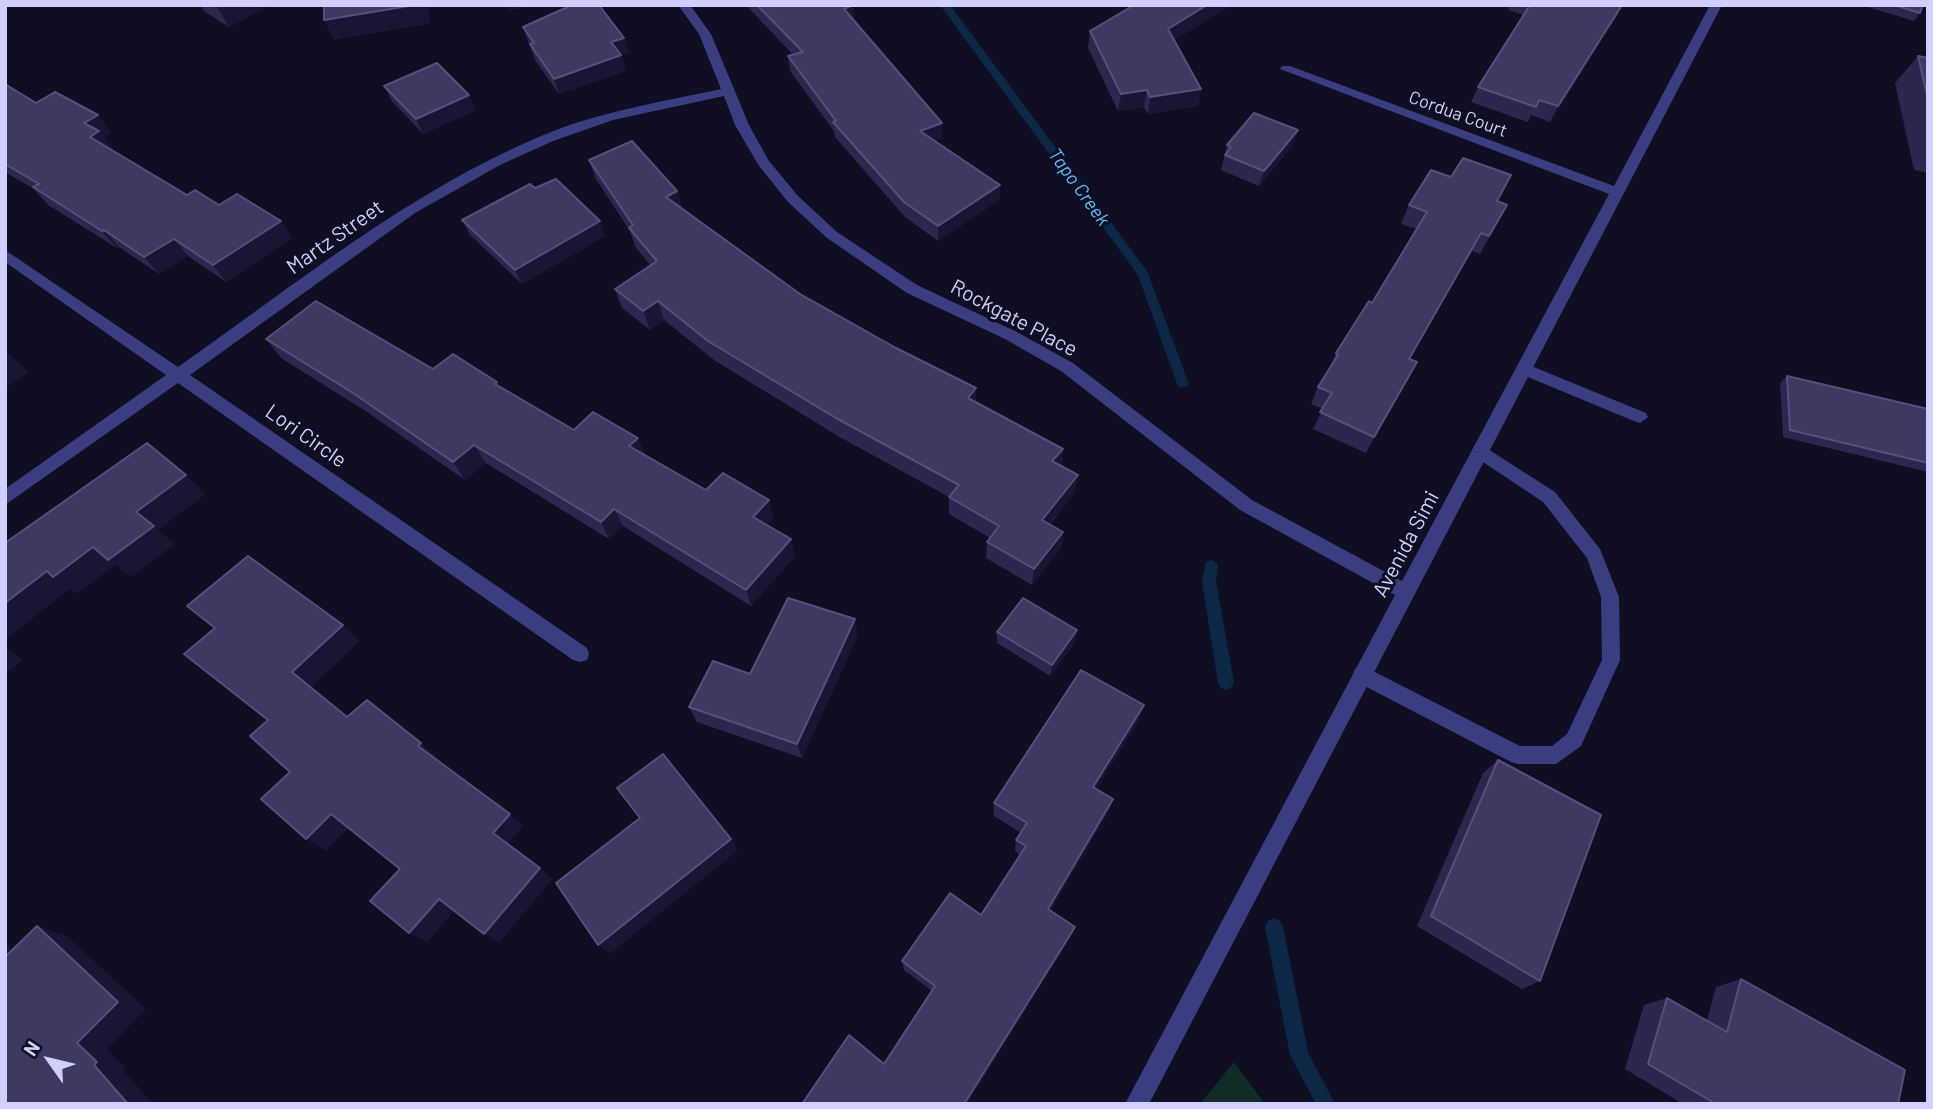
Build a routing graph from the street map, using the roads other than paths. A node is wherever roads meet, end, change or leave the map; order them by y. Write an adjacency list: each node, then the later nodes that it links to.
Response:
1 (684, 5): 4 (street, Rockgate Place)
2 (1716, 5): 5 (street, Avenida Simi)
3 (1286, 69): 5 (street, Cordua Court)
4 (729, 91): 8 (street, Martz Street); 12 (street, Rockgate Place)
5 (1617, 192): 7 (street, Avenida Simi)
6 (5, 255): 8 (street, Lori Circle)
7 (1524, 369): 9 (street); 10 (street, Avenida Simi)
8 (177, 375): 11 (street, Martz Street); 13 (street, Lori Circle)
9 (1640, 417)
10 (1480, 451): 12 (street, Avenida Simi); 14 (street)
11 (5, 498)
12 (1406, 592): 14 (street, Avenida Simi)
13 (580, 654)
14 (1362, 675): 15 (street, Avenida Simi)
15 (1136, 1104)

